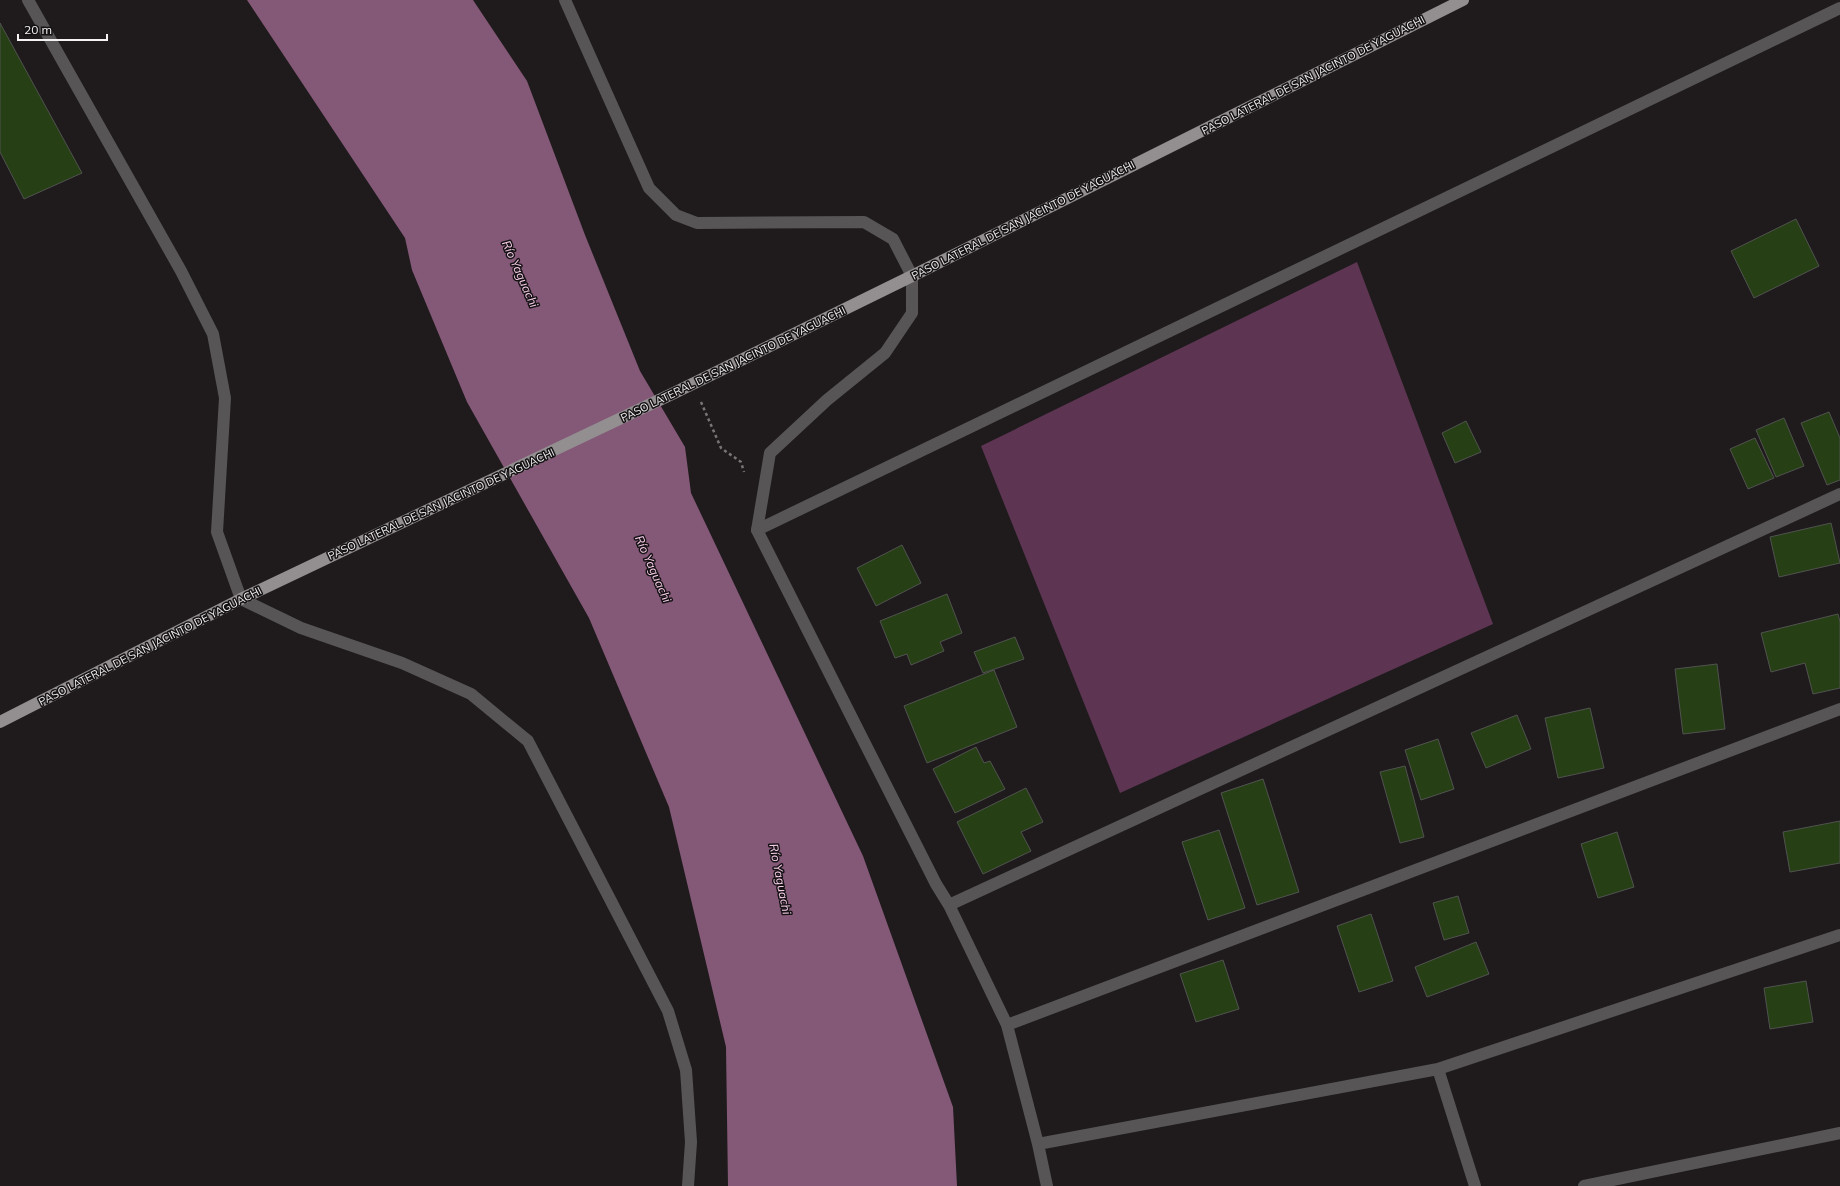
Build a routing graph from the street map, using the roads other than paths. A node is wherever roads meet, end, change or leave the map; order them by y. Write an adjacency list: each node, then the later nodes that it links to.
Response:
1 (28, 0): 8 (street)
2 (565, 0): 5 (street)
3 (1463, 0): 5 (main road, PASO LATERAL DE SAN JACINTO DE YAGUACHI)
4 (1840, 8): 7 (street)
5 (912, 276): 7 (street); 8 (main road, PASO LATERAL DE SAN JACINTO DE YAGUACHI)
6 (1840, 494): 11 (street)
7 (757, 530): 11 (street)
8 (241, 599): 10 (main road, PASO LATERAL DE SAN JACINTO DE YAGUACHI); 17 (street)
9 (1840, 709): 13 (street)
10 (0, 722)
11 (949, 905): 13 (street)
12 (1840, 935): 14 (street)
13 (1007, 1025): 16 (street)
14 (1438, 1069): 16 (street); 19 (street)
15 (1840, 1133): 20 (street)
16 (1038, 1144): 18 (street)
17 (688, 1186)
18 (1047, 1186)
19 (1475, 1186)
20 (1584, 1186)

